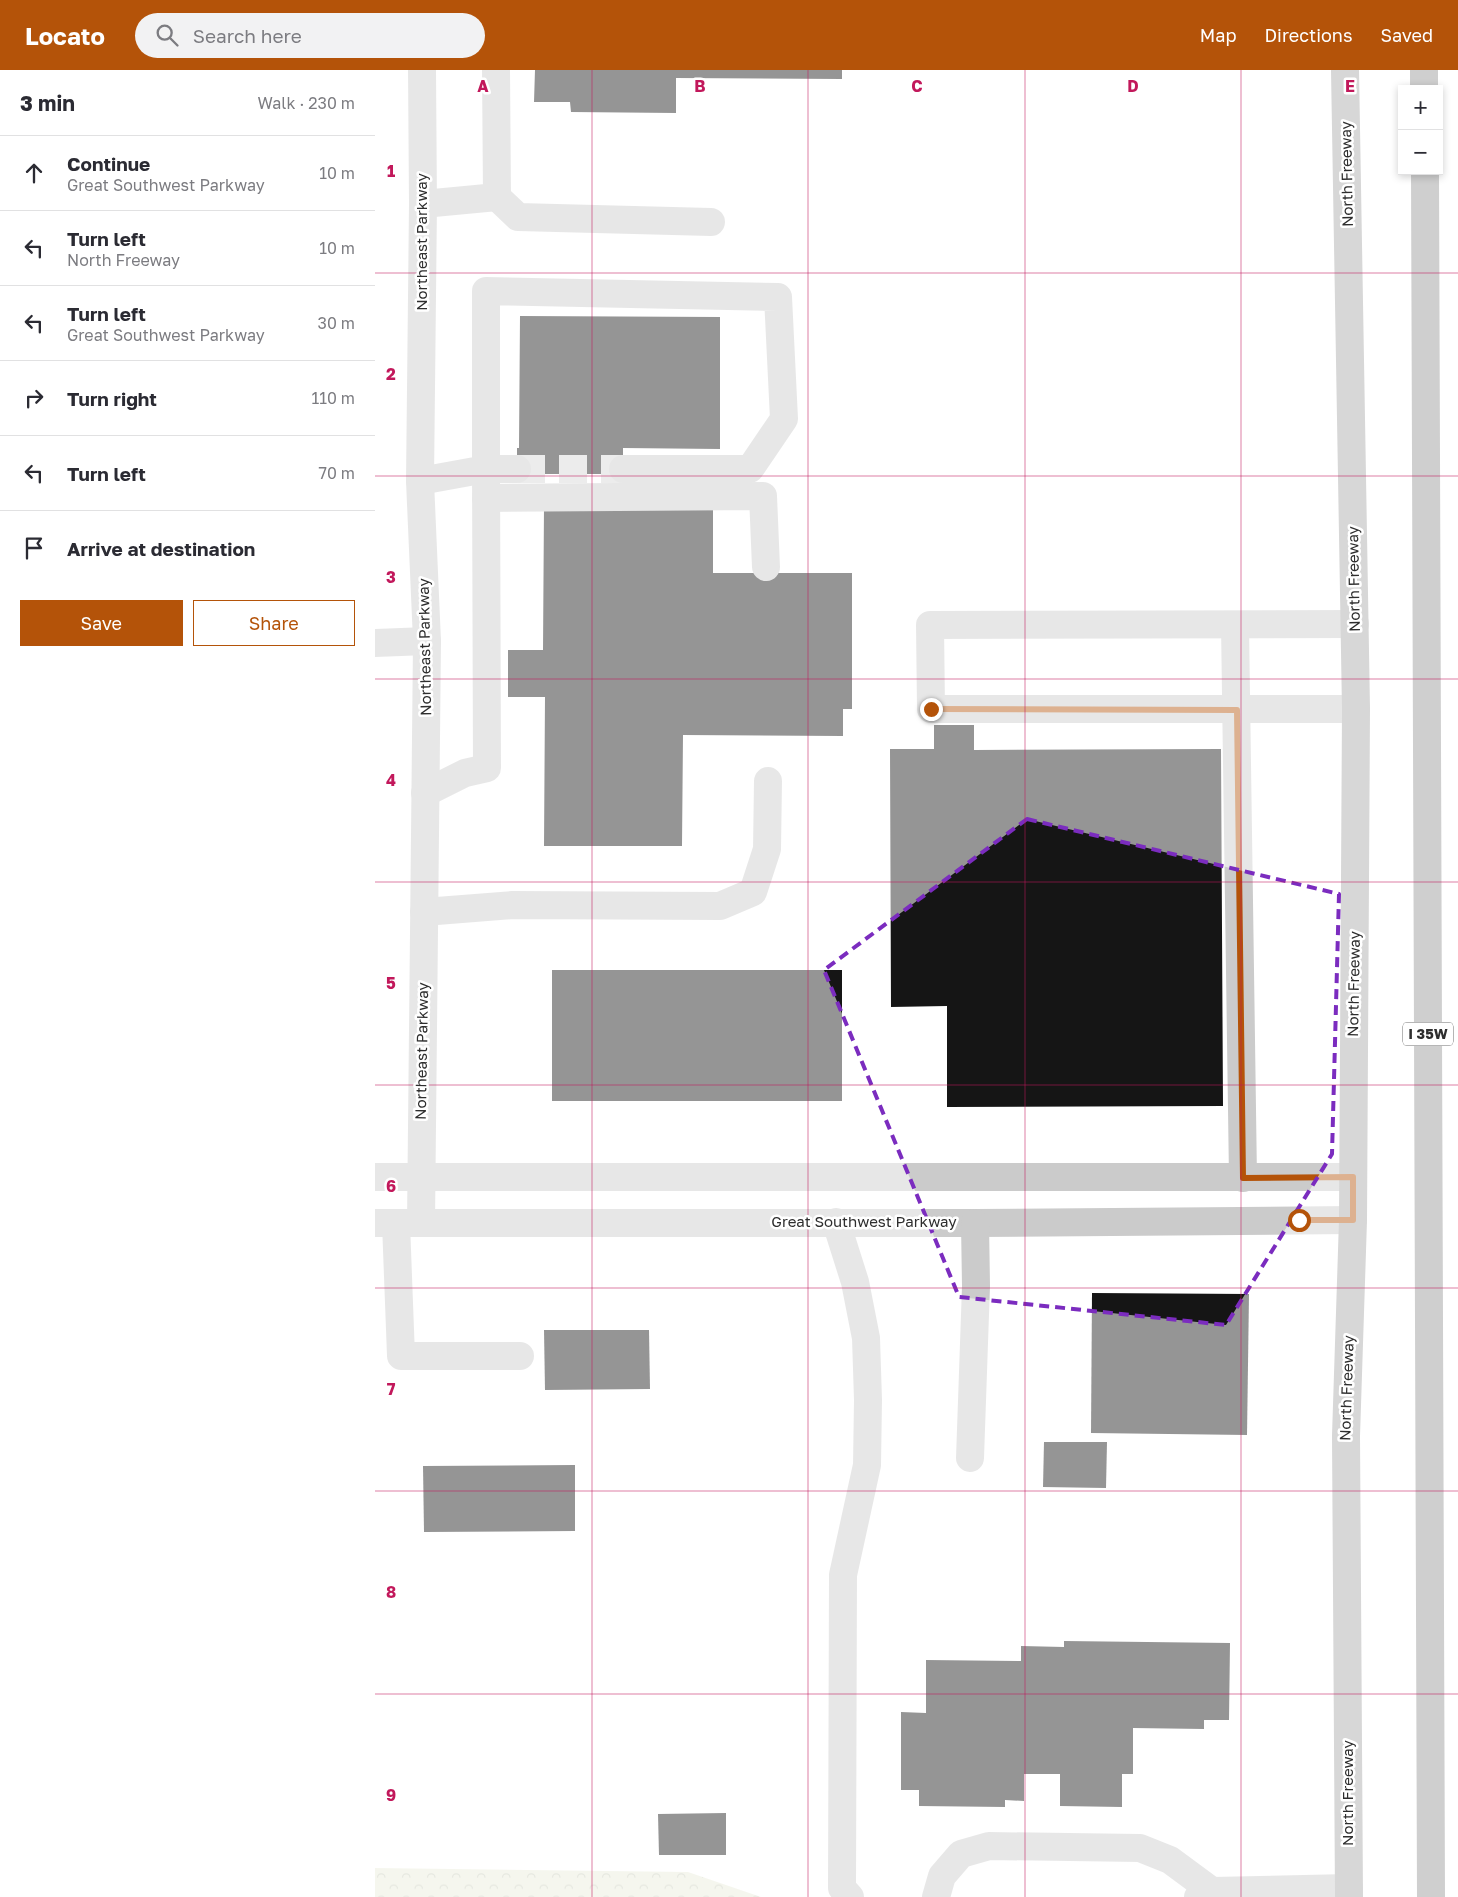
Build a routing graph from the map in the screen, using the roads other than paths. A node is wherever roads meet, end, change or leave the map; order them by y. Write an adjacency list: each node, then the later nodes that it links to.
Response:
1 (422, 70): 8 (street, Northeast Parkway)
2 (496, 70): 7 (street)
3 (1345, 70): 16 (main road, North Freeway)
4 (1424, 70): 5 (highway)
5 (1424, 85)
6 (1425, 175): 39 (highway, I 35W)
7 (497, 197): 8 (street); 9 (street)
8 (423, 204): 13 (street, Northeast Parkway)
9 (711, 222)
10 (486, 468): 11 (street); 12 (street); 13 (street); 14 (street)
11 (623, 468)
12 (517, 469)
13 (420, 480): 18 (street, Northeast Parkway)
14 (486, 498): 15 (street); 23 (street)
15 (766, 567)
16 (1355, 624): 17 (street); 20 (main road, North Freeway)
17 (1235, 625): 21 (street); 21 (street)
18 (427, 641): 19 (street); 23 (street, Northeast Parkway)
19 (375, 643)
20 (1356, 709): 21 (street); 26 (main road, North Freeway)
21 (1237, 710): 28 (street)
22 (768, 782): 24 (street)
23 (425, 792): 24 (street, Northeast Parkway)
24 (424, 912): 27 (street, Northeast Parkway)
25 (375, 1177): 27 (street)
26 (1353, 1177): 28 (street); 29 (main road, North Freeway)
27 (420, 1178): 28 (street); 31 (street, Northeast Parkway)
28 (1243, 1178)
29 (1353, 1220): 32 (street, Great Southwest Parkway); 35 (main road, North Freeway)
30 (836, 1222): 31 (street, Great Southwest Parkway); 32 (street, Great Southwest Parkway); 37 (street)
31 (397, 1223): 33 (street, Northeast Parkway)
32 (975, 1223): 34 (street)
33 (520, 1356)
34 (970, 1458)
35 (1349, 1892): 36 (street)
36 (1205, 1894): 38 (street)
37 (849, 1897)
38 (936, 1897)
39 (1431, 1897)

